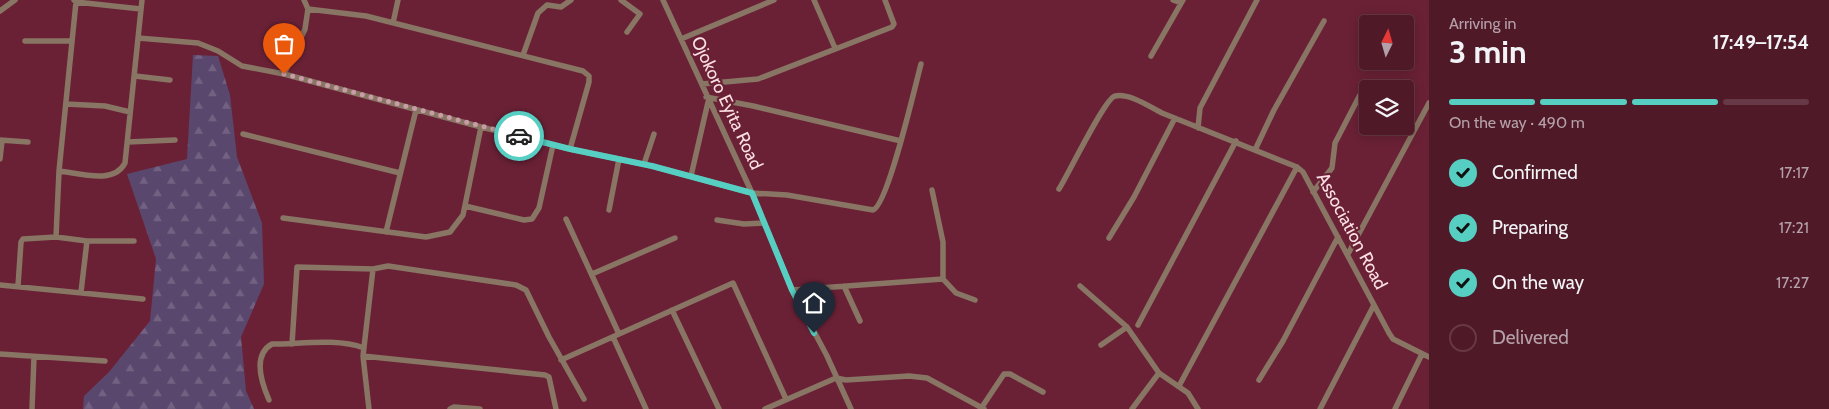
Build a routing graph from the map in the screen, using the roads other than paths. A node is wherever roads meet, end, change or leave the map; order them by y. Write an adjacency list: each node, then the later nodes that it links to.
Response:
1 (15, 0): 17 (street)
2 (142, 0): 15 (street)
3 (304, 0): 16 (street)
4 (398, 0): 19 (street)
5 (571, 0): 26 (street)
6 (621, 0): 20 (street)
7 (663, 0): 22 (street, Ojokoro Eyita Road)
8 (774, 0): 22 (street)
9 (814, 0): 25 (street)
10 (885, 0): 25 (street)
11 (1173, 0): 14 (street)
12 (1257, 0): 41 (street)
13 (75, 1): 15 (street); 24 (street)
14 (1182, 2): 27 (street)
15 (141, 9): 21 (street)
16 (308, 9): 19 (street); 29 (street)
17 (0, 11)
18 (1324, 21): 52 (street)
19 (393, 23): 26 (street)
20 (627, 32)
21 (138, 38): 29 (street); 30 (street)
22 (681, 40): 32 (street, Ojokoro Eyita Road)
23 (25, 41): 24 (street)
24 (71, 41): 36 (street)
25 (835, 48): 32 (street)
26 (523, 55): 51 (street)
27 (1151, 56)
28 (921, 64): 46 (street)
29 (284, 74): 37 (street)
30 (135, 76): 31 (street); 38 (street)
31 (170, 80)
32 (702, 84): 34 (street, Ojokoro Eyita Road)
33 (1359, 97): 62 (street)
34 (707, 100): 46 (street); 59 (street); 63 (street, Ojokoro Eyita Road)
35 (1429, 103): 77 (street)
36 (66, 104): 38 (street); 57 (street)
37 (416, 110): 40 (street); 58 (street)
38 (130, 112): 49 (street)
39 (1175, 118): 41 (street, Association Road); 60 (street, Association Road); 74 (street)
40 (480, 127): 50 (street); 64 (street)
41 (1198, 128): 47 (street, Association Road)
42 (243, 134): 58 (street)
43 (654, 134): 55 (street)
44 (1, 140): 48 (street); 53 (street)
45 (175, 140): 49 (street)
46 (901, 141): 63 (street)
47 (1236, 141): 52 (street, Association Road); 92 (street)
48 (28, 142)
49 (128, 142): 57 (street)
50 (553, 145): 51 (street); 64 (street)
51 (570, 149): 54 (street)
52 (1255, 150): 56 (street, Association Road)
53 (0, 159)
54 (619, 159): 55 (street); 65 (street)
55 (644, 164): 59 (street)
56 (1297, 168): 62 (street, Association Road); 108 (street)
57 (59, 171): 71 (street)
58 (400, 172): 70 (street)
59 (691, 176): 63 (street)
60 (1059, 189)
61 (932, 190): 80 (street)
62 (1313, 192): 72 (street, Association Road)
63 (752, 193): 69 (street, Ojokoro Eyita Road)
64 (464, 206): 70 (street)
65 (609, 210)
66 (283, 218): 70 (street)
67 (566, 219): 79 (street)
68 (717, 220): 69 (street)
69 (764, 223): 85 (street, Ojokoro Eyita Road)
70 (386, 232)
71 (56, 236): 75 (street); 82 (street)
72 (1338, 237): 77 (street, Association Road); 107 (street)
73 (675, 238): 79 (street)
74 (1108, 238)
75 (87, 241): 76 (street); 86 (street)
76 (134, 241)
77 (1348, 254): 89 (street, Association Road)
78 (373, 269): 95 (street); 97 (street); 103 (street)
79 (592, 274): 94 (street)
80 (943, 280): 83 (street); 88 (street)
81 (0, 285): 82 (street)
82 (18, 286): 86 (street)
83 (844, 286): 85 (street); 91 (street)
84 (1080, 286): 93 (street)
85 (792, 290): 106 (street, Ojokoro Eyita Road)
86 (81, 292): 87 (street)
87 (144, 299)
88 (975, 300)
89 (1374, 305): 99 (street, Association Road); 126 (street)
90 (672, 310): 94 (street); 111 (street); 121 (street)
91 (860, 321)
92 (1138, 325)
93 (1126, 327): 96 (street); 105 (street)
94 (616, 336): 103 (street); 120 (street)
95 (292, 344): 97 (street); 112 (street)
96 (1101, 346)
97 (364, 348): 100 (street)
98 (0, 354): 101 (street)
99 (1422, 354): 102 (street, Association Road); 127 (street)
100 (363, 356): 116 (street); 119 (street)
101 (34, 357): 104 (street); 115 (street)
102 (1429, 357)
103 (561, 360): 110 (street)
104 (105, 361)
105 (1159, 373): 108 (street); 124 (street)
106 (836, 378): 111 (street); 114 (street); 123 (street, Ojokoro Eyita Road)
107 (1259, 380)
108 (1179, 386): 125 (street)
109 (1043, 392): 114 (street)
110 (584, 399)
111 (786, 399): 113 (street)
112 (269, 400)
113 (774, 407): 122 (street)
114 (983, 408)
115 (32, 409)
116 (369, 409)
117 (450, 409): 118 (street)
118 (480, 409)
119 (556, 409)
120 (646, 409)
121 (719, 409)
122 (765, 409)
123 (851, 409)
124 (1132, 409)
125 (1198, 409)
126 (1320, 409)
127 (1395, 409)

